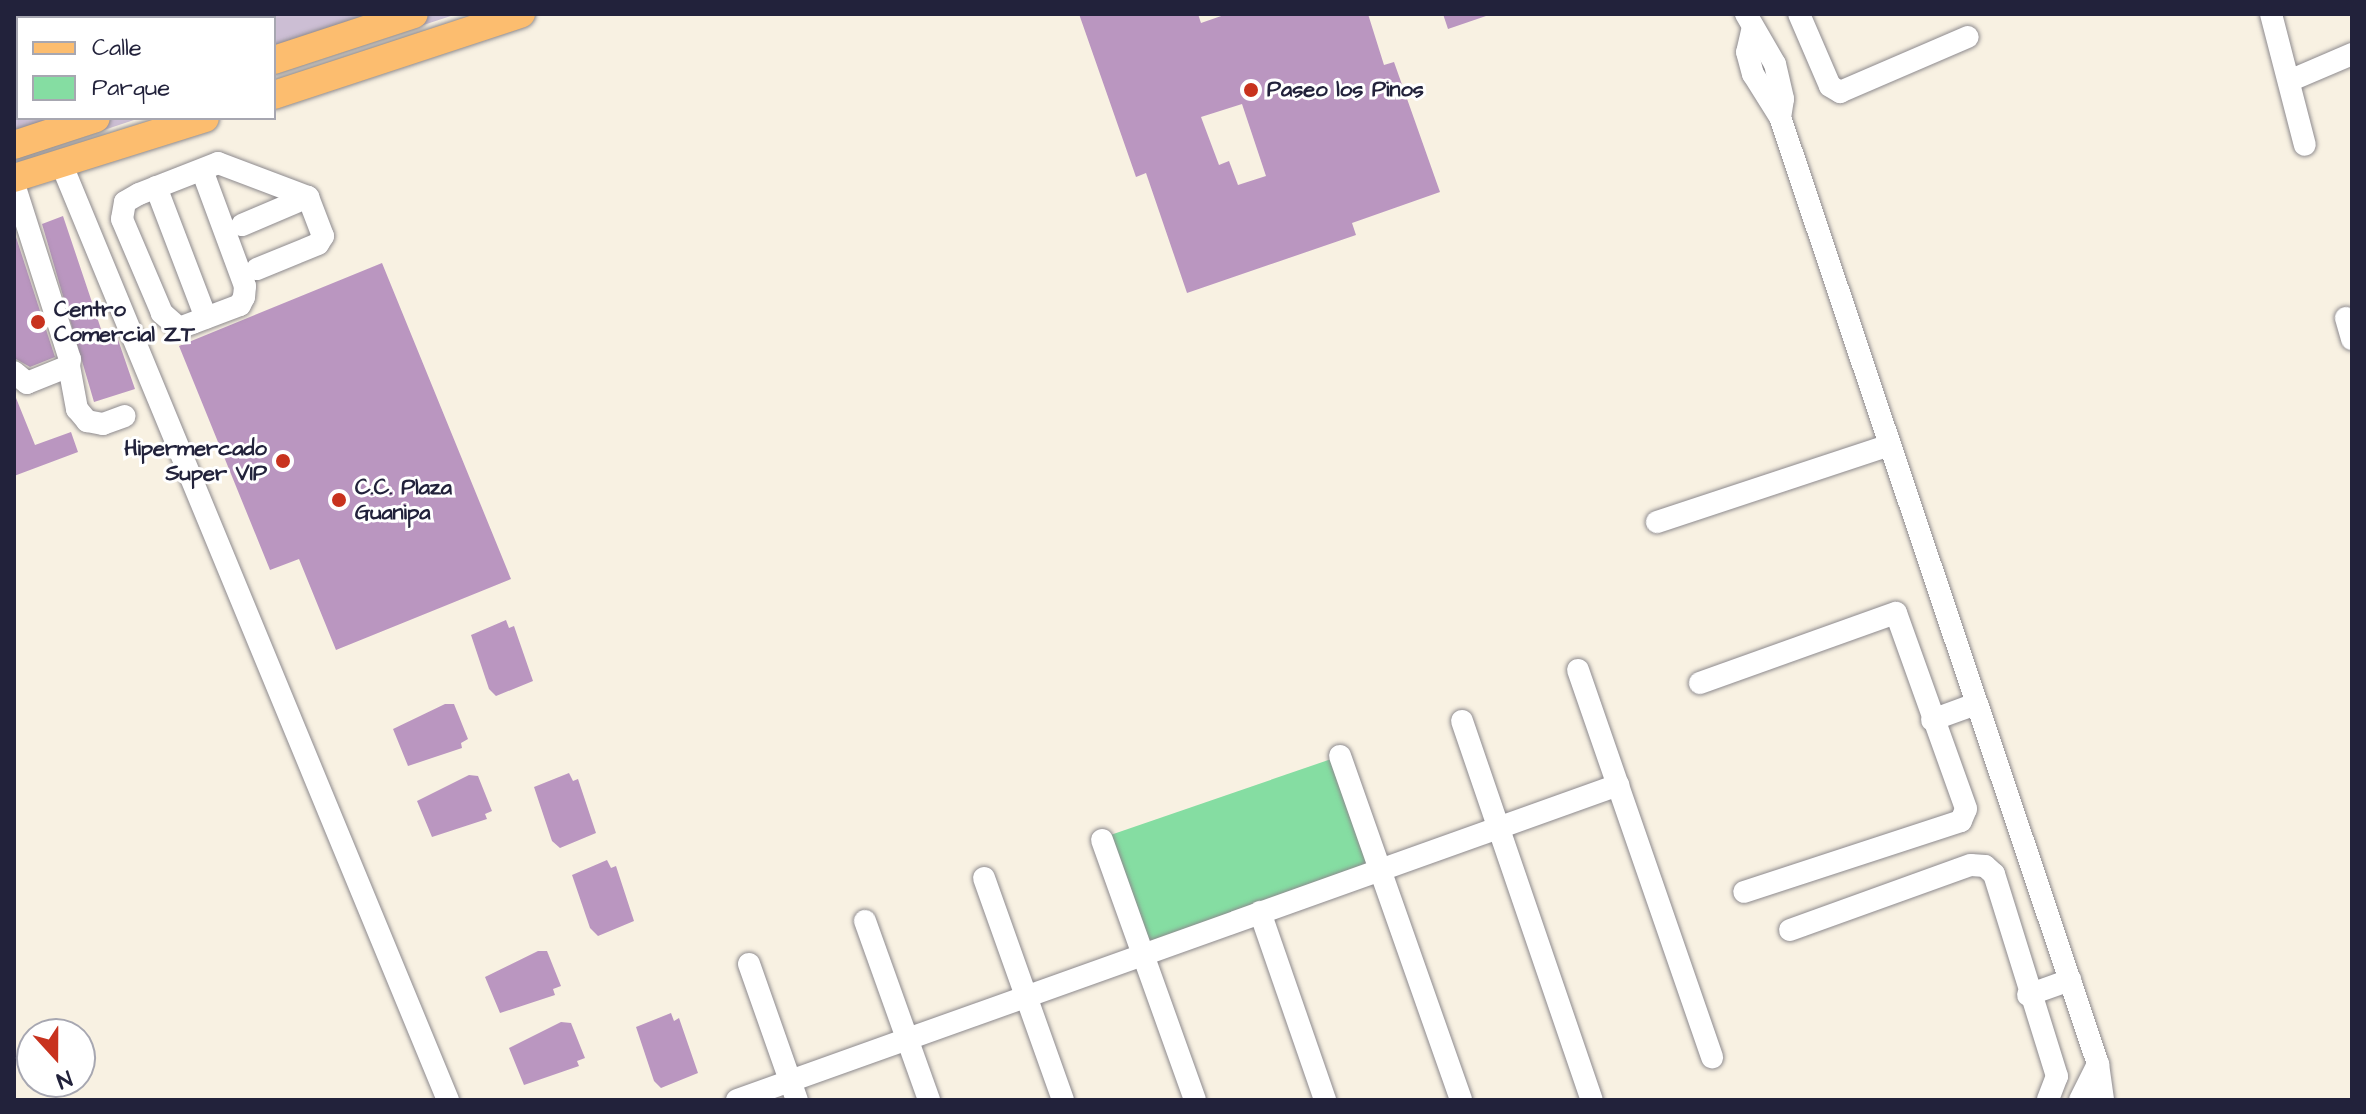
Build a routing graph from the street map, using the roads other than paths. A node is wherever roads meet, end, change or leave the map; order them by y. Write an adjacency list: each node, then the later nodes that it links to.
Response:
1 (414, 14): 8 (main road)
2 (521, 14): 10 (main road)
3 (1799, 14): 6 (street)
4 (2271, 14): 9 (street)
5 (1749, 23): 27 (street)
6 (1968, 37)
7 (2352, 54): 9 (street)
8 (276, 59)
9 (2289, 81): 14 (street)
10 (276, 94)
11 (90, 120): 13 (main road)
12 (199, 120): 15 (main road)
13 (14, 145)
14 (2305, 145)
15 (61, 163): 17 (main road); 53 (street)
16 (202, 170): 18 (street); 19 (street); 23 (street)
17 (14, 181): 20 (street)
18 (156, 187): 23 (street); 23 (street)
19 (308, 197): 21 (street); 22 (street)
20 (19, 216): 24 (street)
21 (242, 225)
22 (257, 269)
23 (206, 318)
24 (69, 366): 25 (street); 26 (street)
25 (14, 372)
26 (125, 416)
27 (1890, 445): 28 (street); 31 (street)
28 (1657, 522)
29 (1578, 670): 35 (street)
30 (1700, 683): 32 (street)
31 (1976, 704): 32 (street); 46 (street)
32 (1932, 720): 40 (street)
33 (1462, 721): 36 (street)
34 (1340, 756): 38 (street)
35 (1618, 785): 36 (street); 50 (street)
36 (1499, 827): 38 (street); 60 (street)
37 (1102, 840): 44 (street)
38 (1380, 870): 41 (street); 59 (street)
39 (984, 878): 47 (street)
40 (1744, 892)
41 (1260, 912): 44 (street); 58 (street)
42 (865, 921): 49 (street)
43 (1790, 930): 48 (street)
44 (1143, 954): 47 (street); 57 (street)
45 (749, 964): 52 (street)
46 (2070, 980): 48 (street); 51 (street)
47 (1026, 995): 49 (street); 56 (street)
48 (2028, 995): 61 (street)
49 (907, 1038): 52 (street); 55 (street)
50 (1712, 1057)
51 (2098, 1064): 62 (street); 63 (street)
52 (793, 1090): 54 (street)
53 (448, 1100)
54 (737, 1100)
55 (929, 1100)
56 (1063, 1100)
57 (1195, 1100)
58 (1325, 1100)
59 (1461, 1100)
60 (1592, 1100)
61 (2048, 1100)
62 (2080, 1100)
63 (2103, 1100)

